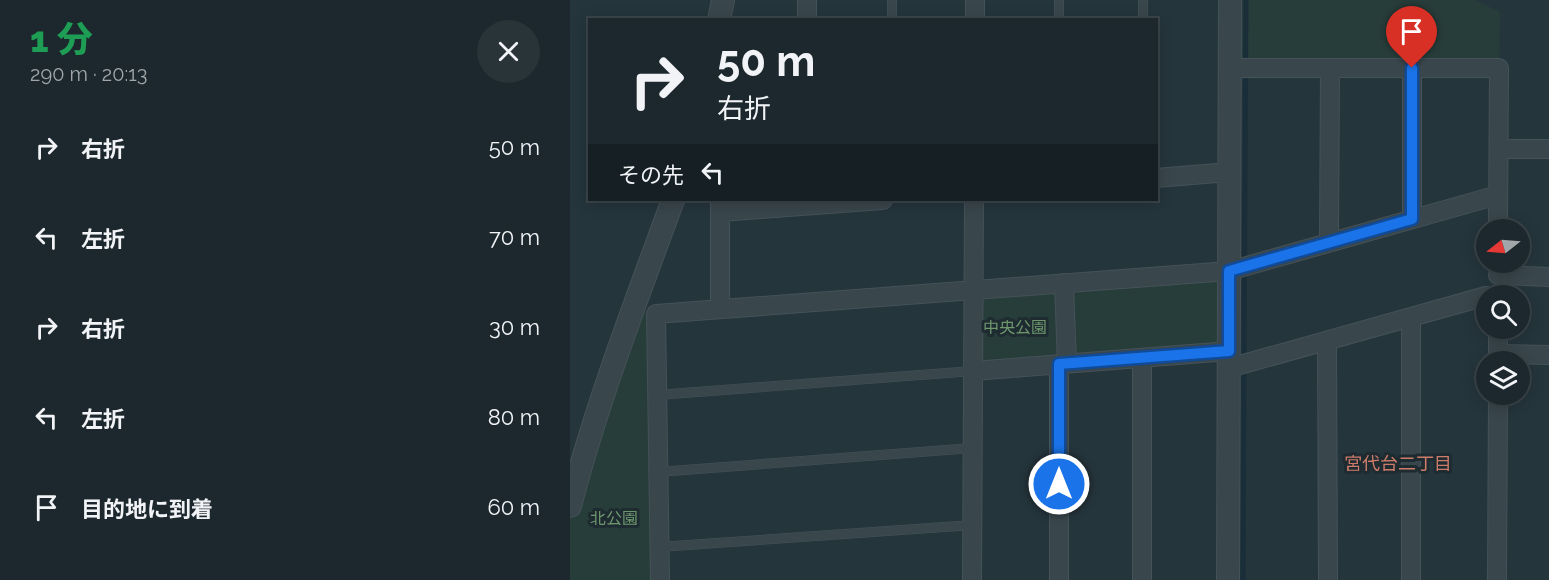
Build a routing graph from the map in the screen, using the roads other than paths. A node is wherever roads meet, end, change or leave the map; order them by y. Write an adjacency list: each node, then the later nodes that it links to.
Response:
1 (723, 0): 8 (street)
2 (807, 0): 9 (street)
3 (892, 0): 10 (lane)
4 (975, 0): 11 (street)
5 (1059, 0): 12 (lane)
6 (1143, 0): 13 (lane)
7 (1230, 0): 14 (street)
8 (719, 18)
9 (807, 18)
10 (892, 18)
11 (975, 18)
12 (1059, 18)
13 (1143, 18)
14 (1230, 68): 15 (street); 19 (street)
15 (1330, 68): 16 (street); 29 (street)
16 (1412, 68): 17 (street); 27 (street)
17 (1499, 149): 18 (street); 21 (street)
18 (1549, 149)
19 (1229, 172): 20 (street); 30 (street)
20 (1158, 178)
21 (1498, 195): 27 (street); 28 (street)
22 (673, 201): 49 (street)
23 (844, 201): 25 (street)
24 (974, 201): 34 (street)
25 (806, 202): 26 (street)
26 (720, 206): 36 (street)
27 (1412, 219): 29 (street)
28 (1498, 219)
29 (1329, 243): 30 (street)
30 (1229, 271): 32 (street); 42 (street)
31 (1549, 276): 33 (street)
32 (1064, 283): 34 (street); 43 (street)
33 (1500, 285)
34 (974, 290): 36 (street); 44 (street)
35 (1476, 293): 37 (street)
36 (720, 309): 45 (street)
37 (1412, 317): 38 (street); 58 (street)
38 (1328, 341): 42 (street); 57 (street)
39 (1549, 355): 40 (street)
40 (1530, 356)
41 (1142, 358): 42 (street); 43 (street); 55 (street)
42 (1229, 360): 56 (street)
43 (1063, 364): 44 (street); 54 (street)
44 (973, 371): 45 (lane); 47 (street)
45 (657, 395): 48 (street)
46 (1498, 405): 59 (street)
47 (973, 448): 48 (lane); 50 (street)
48 (658, 472): 51 (street)
49 (570, 506)
50 (973, 525): 51 (lane); 53 (street)
51 (659, 547): 52 (street)
52 (660, 580)
53 (972, 580)
54 (1059, 580)
55 (1142, 580)
56 (1228, 580)
57 (1328, 580)
58 (1411, 580)
59 (1497, 580)

